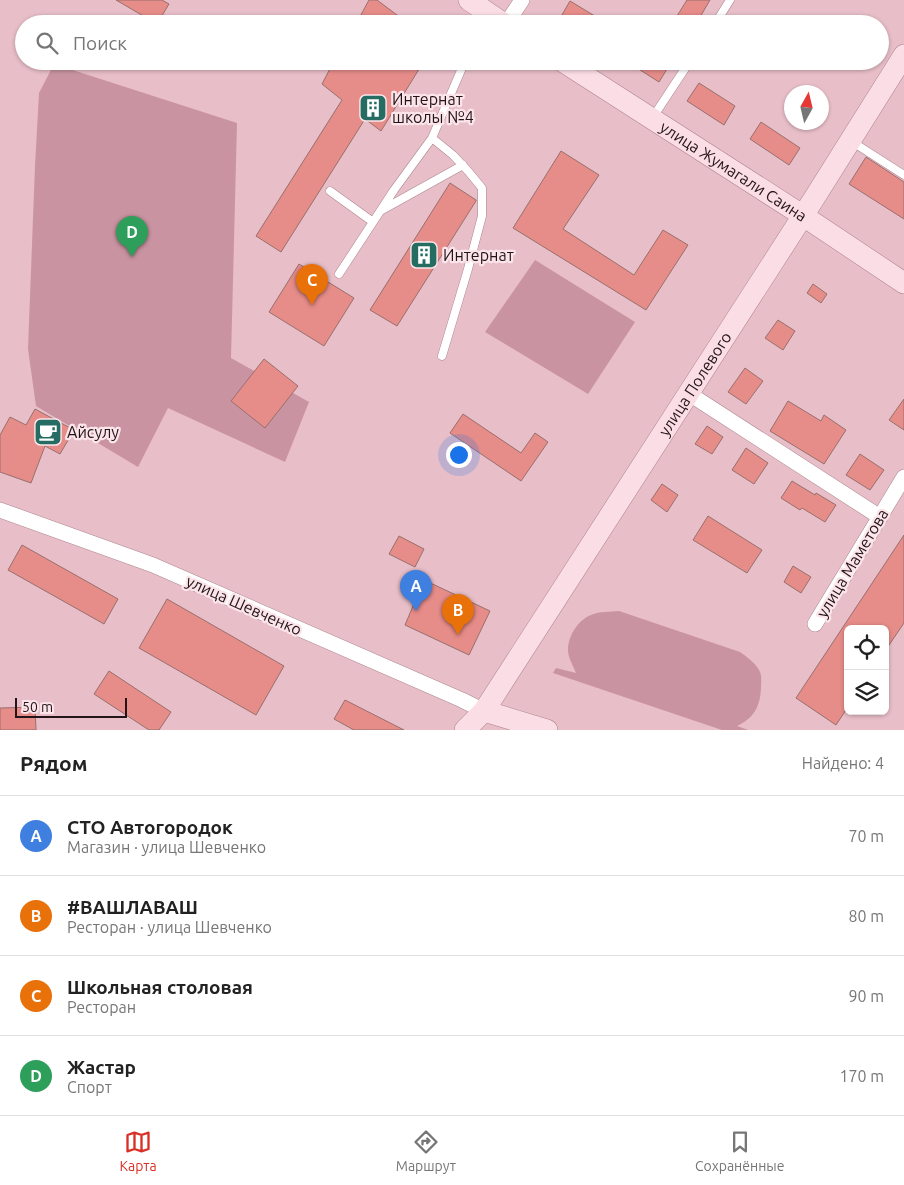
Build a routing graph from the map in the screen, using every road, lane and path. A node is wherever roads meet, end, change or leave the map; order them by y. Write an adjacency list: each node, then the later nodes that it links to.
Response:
1 (469, 0): 4 (street)
2 (522, 0): 5 (street)
3 (730, 0): 6 (lane)
4 (490, 15)
5 (501, 15)
6 (721, 15)
7 (904, 55): 13 (street, улица Полевого)
8 (462, 70): 12 (lane)
9 (576, 70): 11 (street, улица Жумагали Саина)
10 (684, 70): 11 (lane)
11 (652, 118): 18 (street, улица Жумагали Саина)
12 (432, 138): 14 (lane); 17 (lane)
13 (850, 140): 15 (lane); 18 (street, улица Полевого)
14 (463, 165): 17 (lane); 22 (lane)
15 (904, 175)
16 (330, 191): 19 (lane)
17 (381, 211): 19 (lane)
18 (802, 215): 21 (street, улица Жумагали Саина); 23 (street, улица Полевого)
19 (373, 222): 20 (lane)
20 (339, 274)
21 (904, 283)
22 (442, 356)
23 (688, 393): 26 (street); 28 (street, улица Полевого)
24 (904, 477): 26 (street, улица Маметова)
25 (0, 510): 28 (street, улица Шевченко)
26 (880, 517): 27 (street, улица Маметова)
27 (814, 624)
28 (484, 711): 29 (street, улица Полевого); 30 (street)
29 (465, 730)
30 (548, 730)

